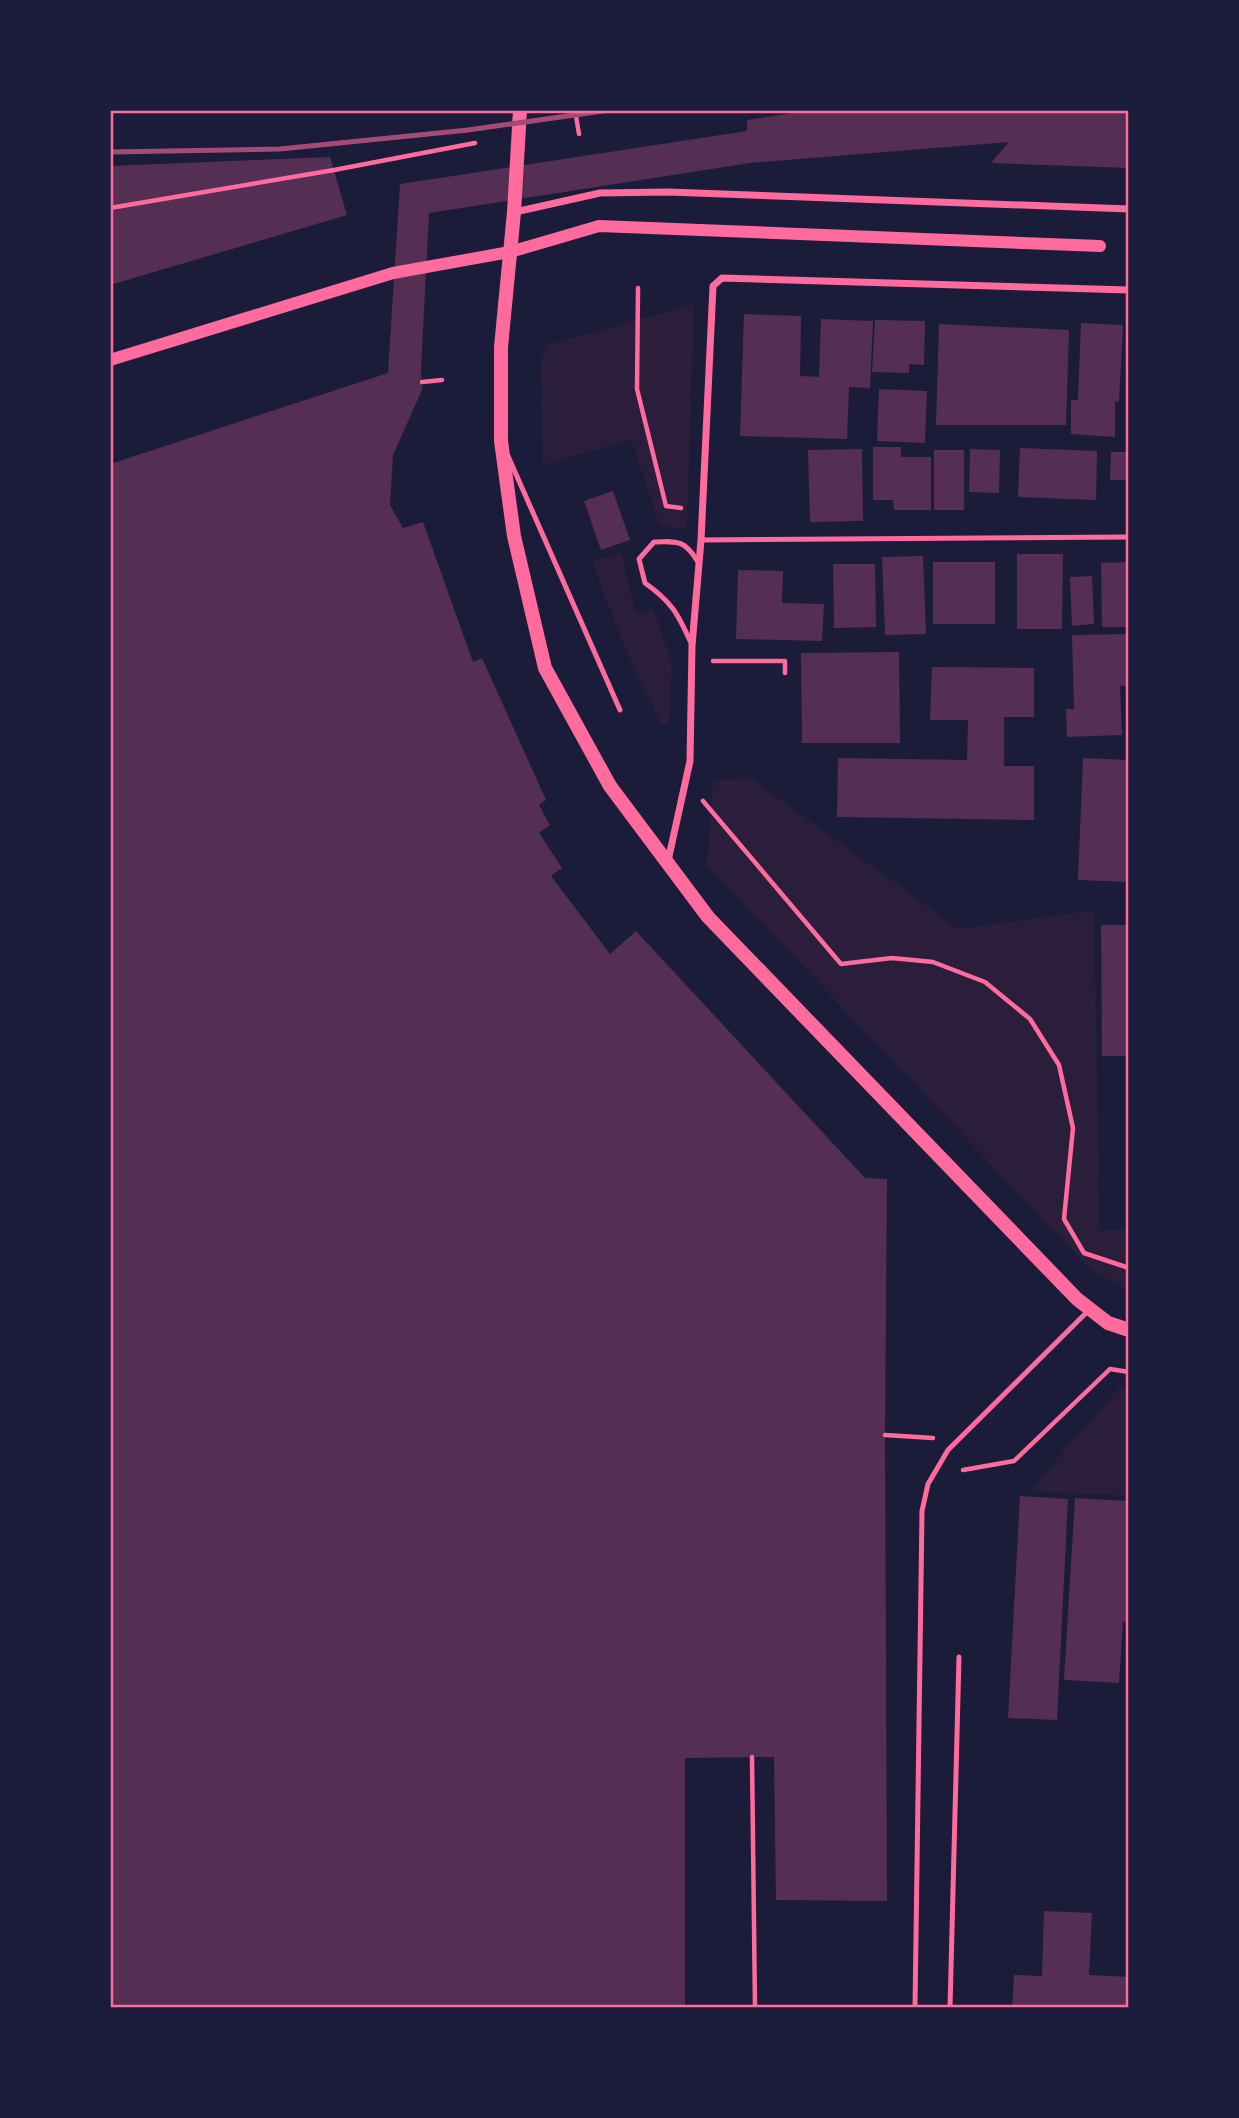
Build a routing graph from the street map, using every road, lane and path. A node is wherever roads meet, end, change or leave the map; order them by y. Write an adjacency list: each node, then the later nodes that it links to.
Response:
1 (520, 110): 7 (main road)
2 (575, 110): 3 (path)
3 (579, 134)
4 (475, 143): 5 (path)
5 (110, 208)
6 (1129, 209): 7 (street)
7 (514, 212): 9 (main road)
8 (1100, 246): 9 (street)
9 (510, 252): 12 (street); 15 (main road)
10 (638, 288): 16 (path)
11 (1129, 290): 16 (street)
12 (110, 360)
13 (442, 380): 14 (path)
14 (422, 382)
15 (501, 441): 23 (lane); 25 (main road)
16 (702, 510): 18 (street)
17 (1129, 537): 18 (lane)
18 (701, 540): 19 (street)
19 (699, 563): 20 (street); 20 (lane)
20 (692, 646): 21 (street)
21 (692, 661): 22 (path); 25 (street)
22 (785, 673)
23 (620, 710)
24 (702, 800): 26 (path)
25 (667, 862): 27 (main road)
26 (1129, 1268)
27 (1090, 1309): 28 (main road); 36 (lane)
28 (1129, 1331)
29 (1129, 1372): 32 (path)
30 (885, 1435): 31 (path)
31 (934, 1438)
32 (963, 1470)
33 (959, 1657): 37 (lane)
34 (752, 1757): 35 (path)
35 (755, 2008)
36 (915, 2008)
37 (950, 2008)

